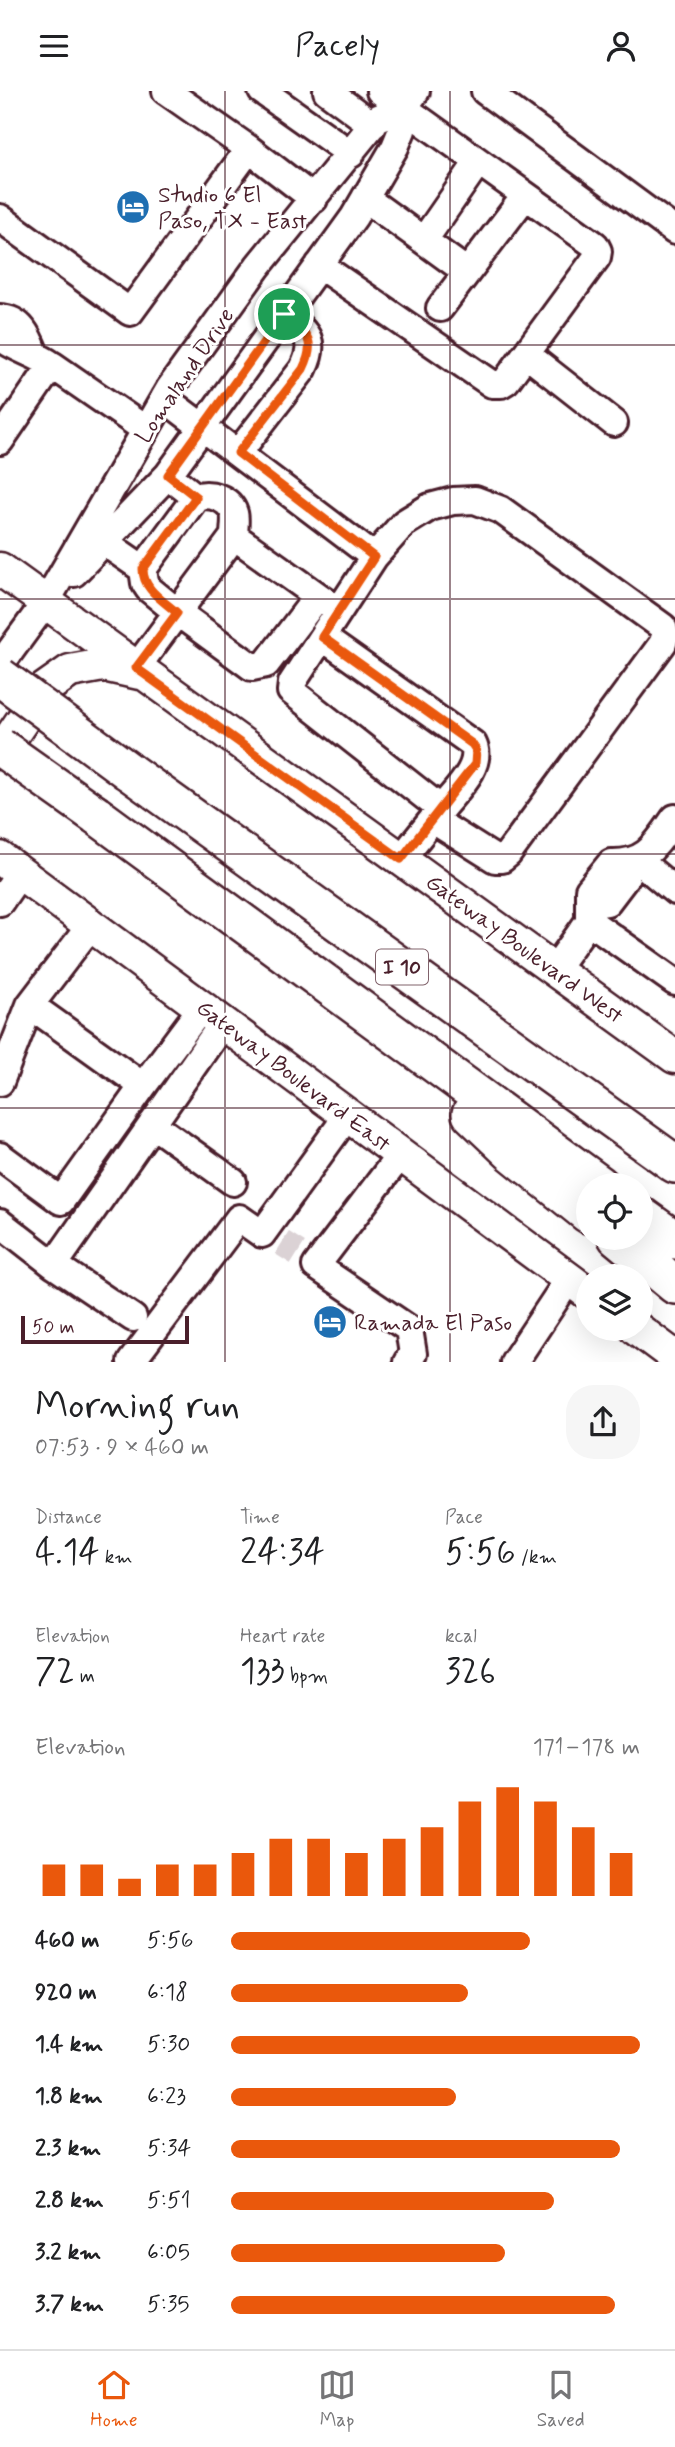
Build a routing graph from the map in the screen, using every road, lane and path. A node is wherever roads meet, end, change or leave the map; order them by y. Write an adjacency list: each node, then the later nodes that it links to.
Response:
1 (166, 91): 8 (street)
2 (262, 91): 9 (street)
3 (380, 91): 6 (street)
4 (332, 92): 7 (street)
5 (502, 96): 15 (street)
6 (410, 100): 7 (street, Lomaland Drive); 10 (street); 13 (street, Lomaland Drive)
7 (373, 125): 9 (street, Lomaland Drive)
8 (248, 149): 12 (street); 14 (street)
9 (351, 154): 12 (street, Lomaland Drive)
10 (478, 162): 11 (street); 16 (street)
11 (526, 196): 18 (street); 23 (street)
12 (314, 198): 25 (street, Lomaland Drive)
13 (365, 198): 16 (street); 17 (street, Lomaland Drive)
14 (0, 218)
15 (675, 231)
16 (424, 240): 18 (street)
17 (319, 265): 20 (street, Lomaland Drive); 23 (street)
18 (467, 272): 19 (street)
19 (440, 308)
20 (284, 314): 27 (street, Lomaland Drive); 30 (street)
21 (0, 318): 24 (street)
22 (0, 337): 24 (street)
23 (526, 354): 26 (street)
24 (44, 359): 28 (street); 29 (street)
25 (164, 398): 27 (street); 28 (street, Lomaland Drive)
26 (614, 423)
27 (203, 427): 30 (street); 31 (street, Lomaland Drive)
28 (146, 430): 38 (street, Lomaland Drive)
29 (0, 441)
30 (238, 453): 35 (street)
31 (168, 475): 32 (street); 34 (street, Lomaland Drive)
32 (196, 497): 33 (street); 37 (street)
33 (234, 536): 39 (street); 40 (street)
34 (104, 542): 37 (street); 38 (street, Lomaland Drive)
35 (374, 557): 39 (street); 47 (street)
36 (0, 569): 38 (main road, Gateway Boulevard West)
37 (143, 569): 40 (street)
38 (46, 602): 42 (street, Lomaland Drive); 43 (main road, Gateway Boulevard West)
39 (328, 604): 40 (street); 41 (street)
40 (177, 613): 43 (street)
41 (322, 637): 47 (street); 47 (street)
42 (0, 666)
43 (140, 671): 46 (main road); 49 (main road, Gateway Boulevard West)
44 (0, 677): 68 (highway, I 10, bridge)
45 (0, 747): 58 (highway, I 10, bridge)
46 (0, 753)
47 (437, 815): 49 (street)
48 (675, 818): 50 (street)
49 (401, 859): 56 (main road, Gateway Boulevard West)
50 (632, 862): 52 (street); 54 (street)
51 (10, 865): 53 (street); 55 (main road, Gateway Boulevard East)
52 (675, 891)
53 (0, 902)
54 (590, 913): 56 (street); 57 (street)
55 (91, 925): 59 (street); 60 (main road, Gateway Boulevard East)
56 (554, 970): 61 (main road, Gateway Boulevard West)
57 (675, 982)
58 (350, 1001): 69 (highway, I 10); 71 (highway)
59 (30, 1005): 62 (street); 63 (street)
60 (212, 1015): 63 (street); 64 (main road, Gateway Boulevard East); 65 (street)
61 (675, 1057)
62 (0, 1082)
63 (143, 1086): 67 (street)
64 (348, 1115): 66 (main road, Gateway Boulevard East); 75 (street)
65 (152, 1124): 70 (street); 77 (street)
66 (401, 1154): 75 (street); 78 (main road, Gateway Boulevard East)
67 (0, 1156)
68 (675, 1164)
69 (584, 1173)
70 (233, 1182)
71 (576, 1204)
72 (0, 1223): 77 (street)
73 (653, 1224): 74 (highway)
74 (675, 1240)
75 (290, 1249): 84 (street); 85 (street)
76 (633, 1250): 79 (highway)
77 (54, 1265): 81 (street)
78 (576, 1284)
79 (675, 1285)
80 (576, 1290): 86 (street)
81 (134, 1318)
82 (653, 1341): 83 (main road)
83 (675, 1357)
84 (131, 1362)
85 (407, 1362)
86 (514, 1362)

